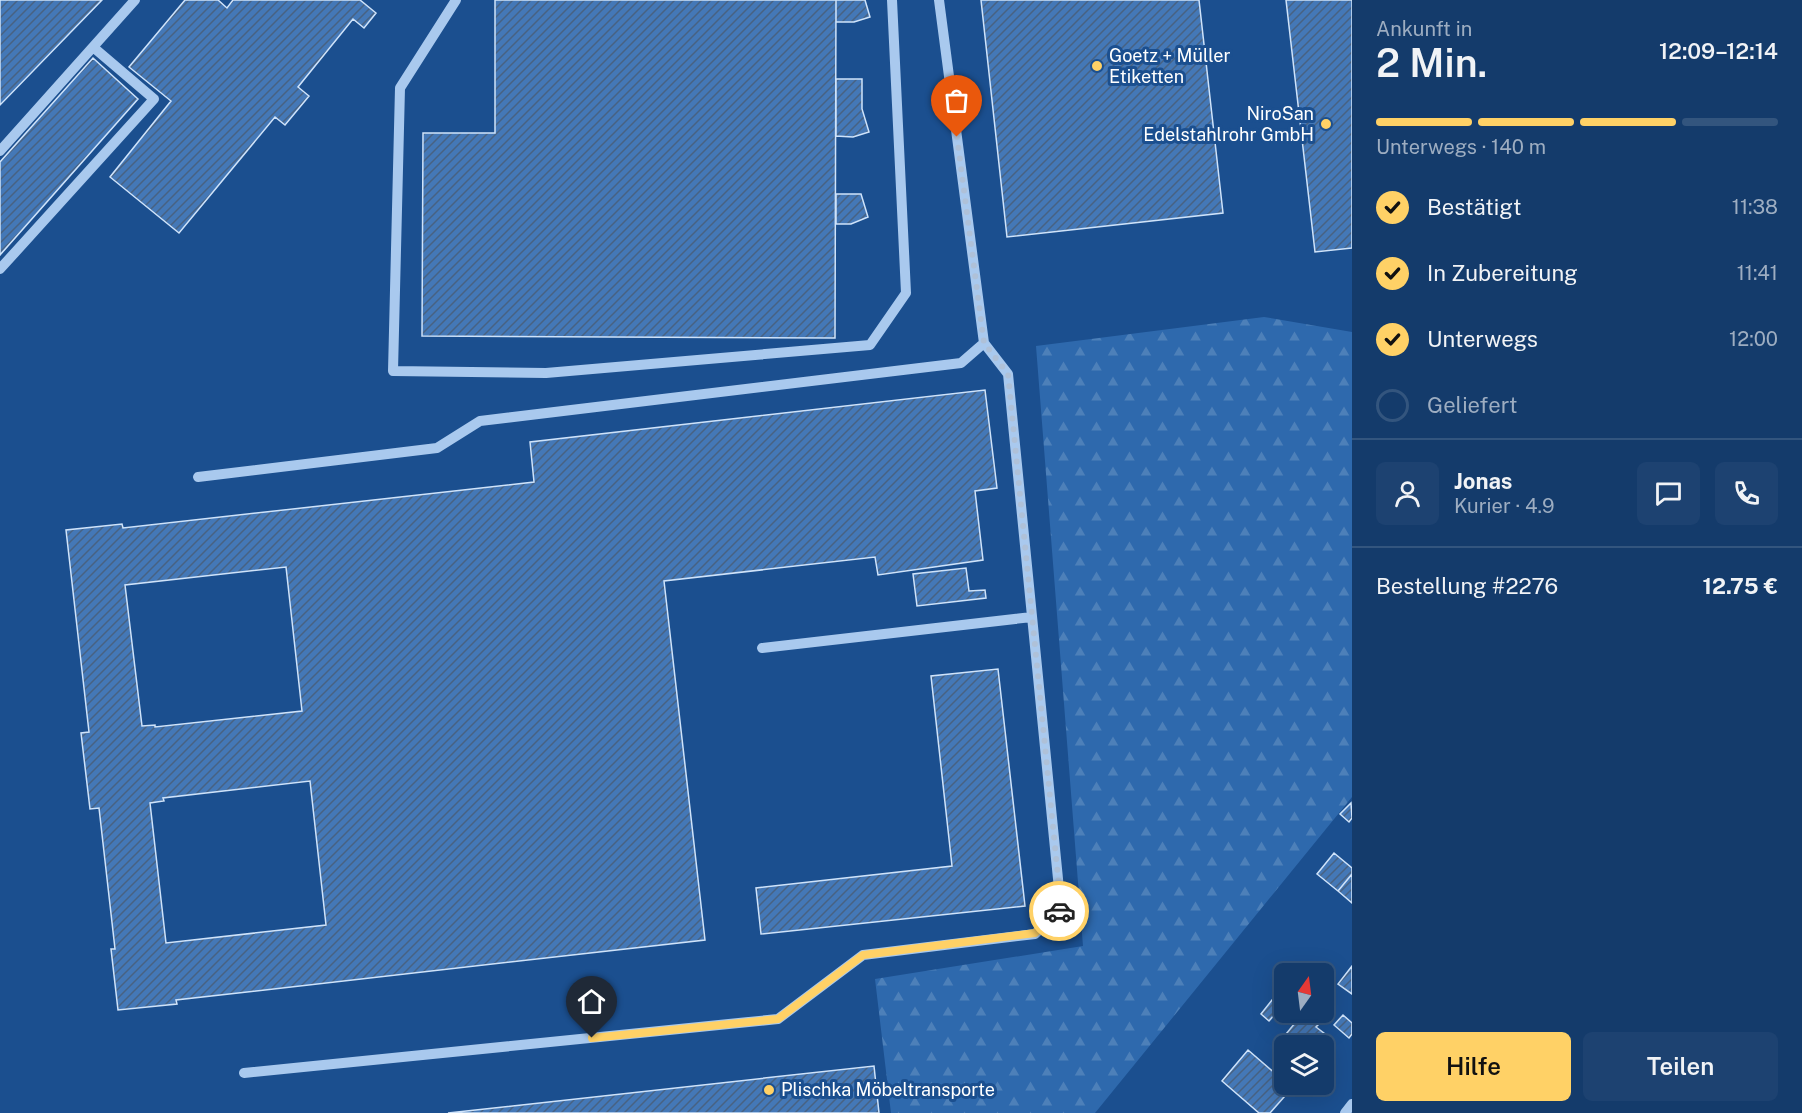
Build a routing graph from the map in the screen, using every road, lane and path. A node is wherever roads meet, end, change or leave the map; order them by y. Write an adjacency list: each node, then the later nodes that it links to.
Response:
1 (135, 0): 5 (street)
2 (456, 0): 3 (street)
3 (892, 0)
4 (939, 0): 8 (street)
5 (93, 47): 6 (street); 7 (street)
6 (0, 151)
7 (0, 269)
8 (984, 343): 9 (street); 10 (street)
9 (198, 477)
10 (1032, 617): 11 (street); 12 (street)
11 (762, 648)
12 (244, 1073)
13 (1352, 1104): 14 (street)
14 (1345, 1113)

